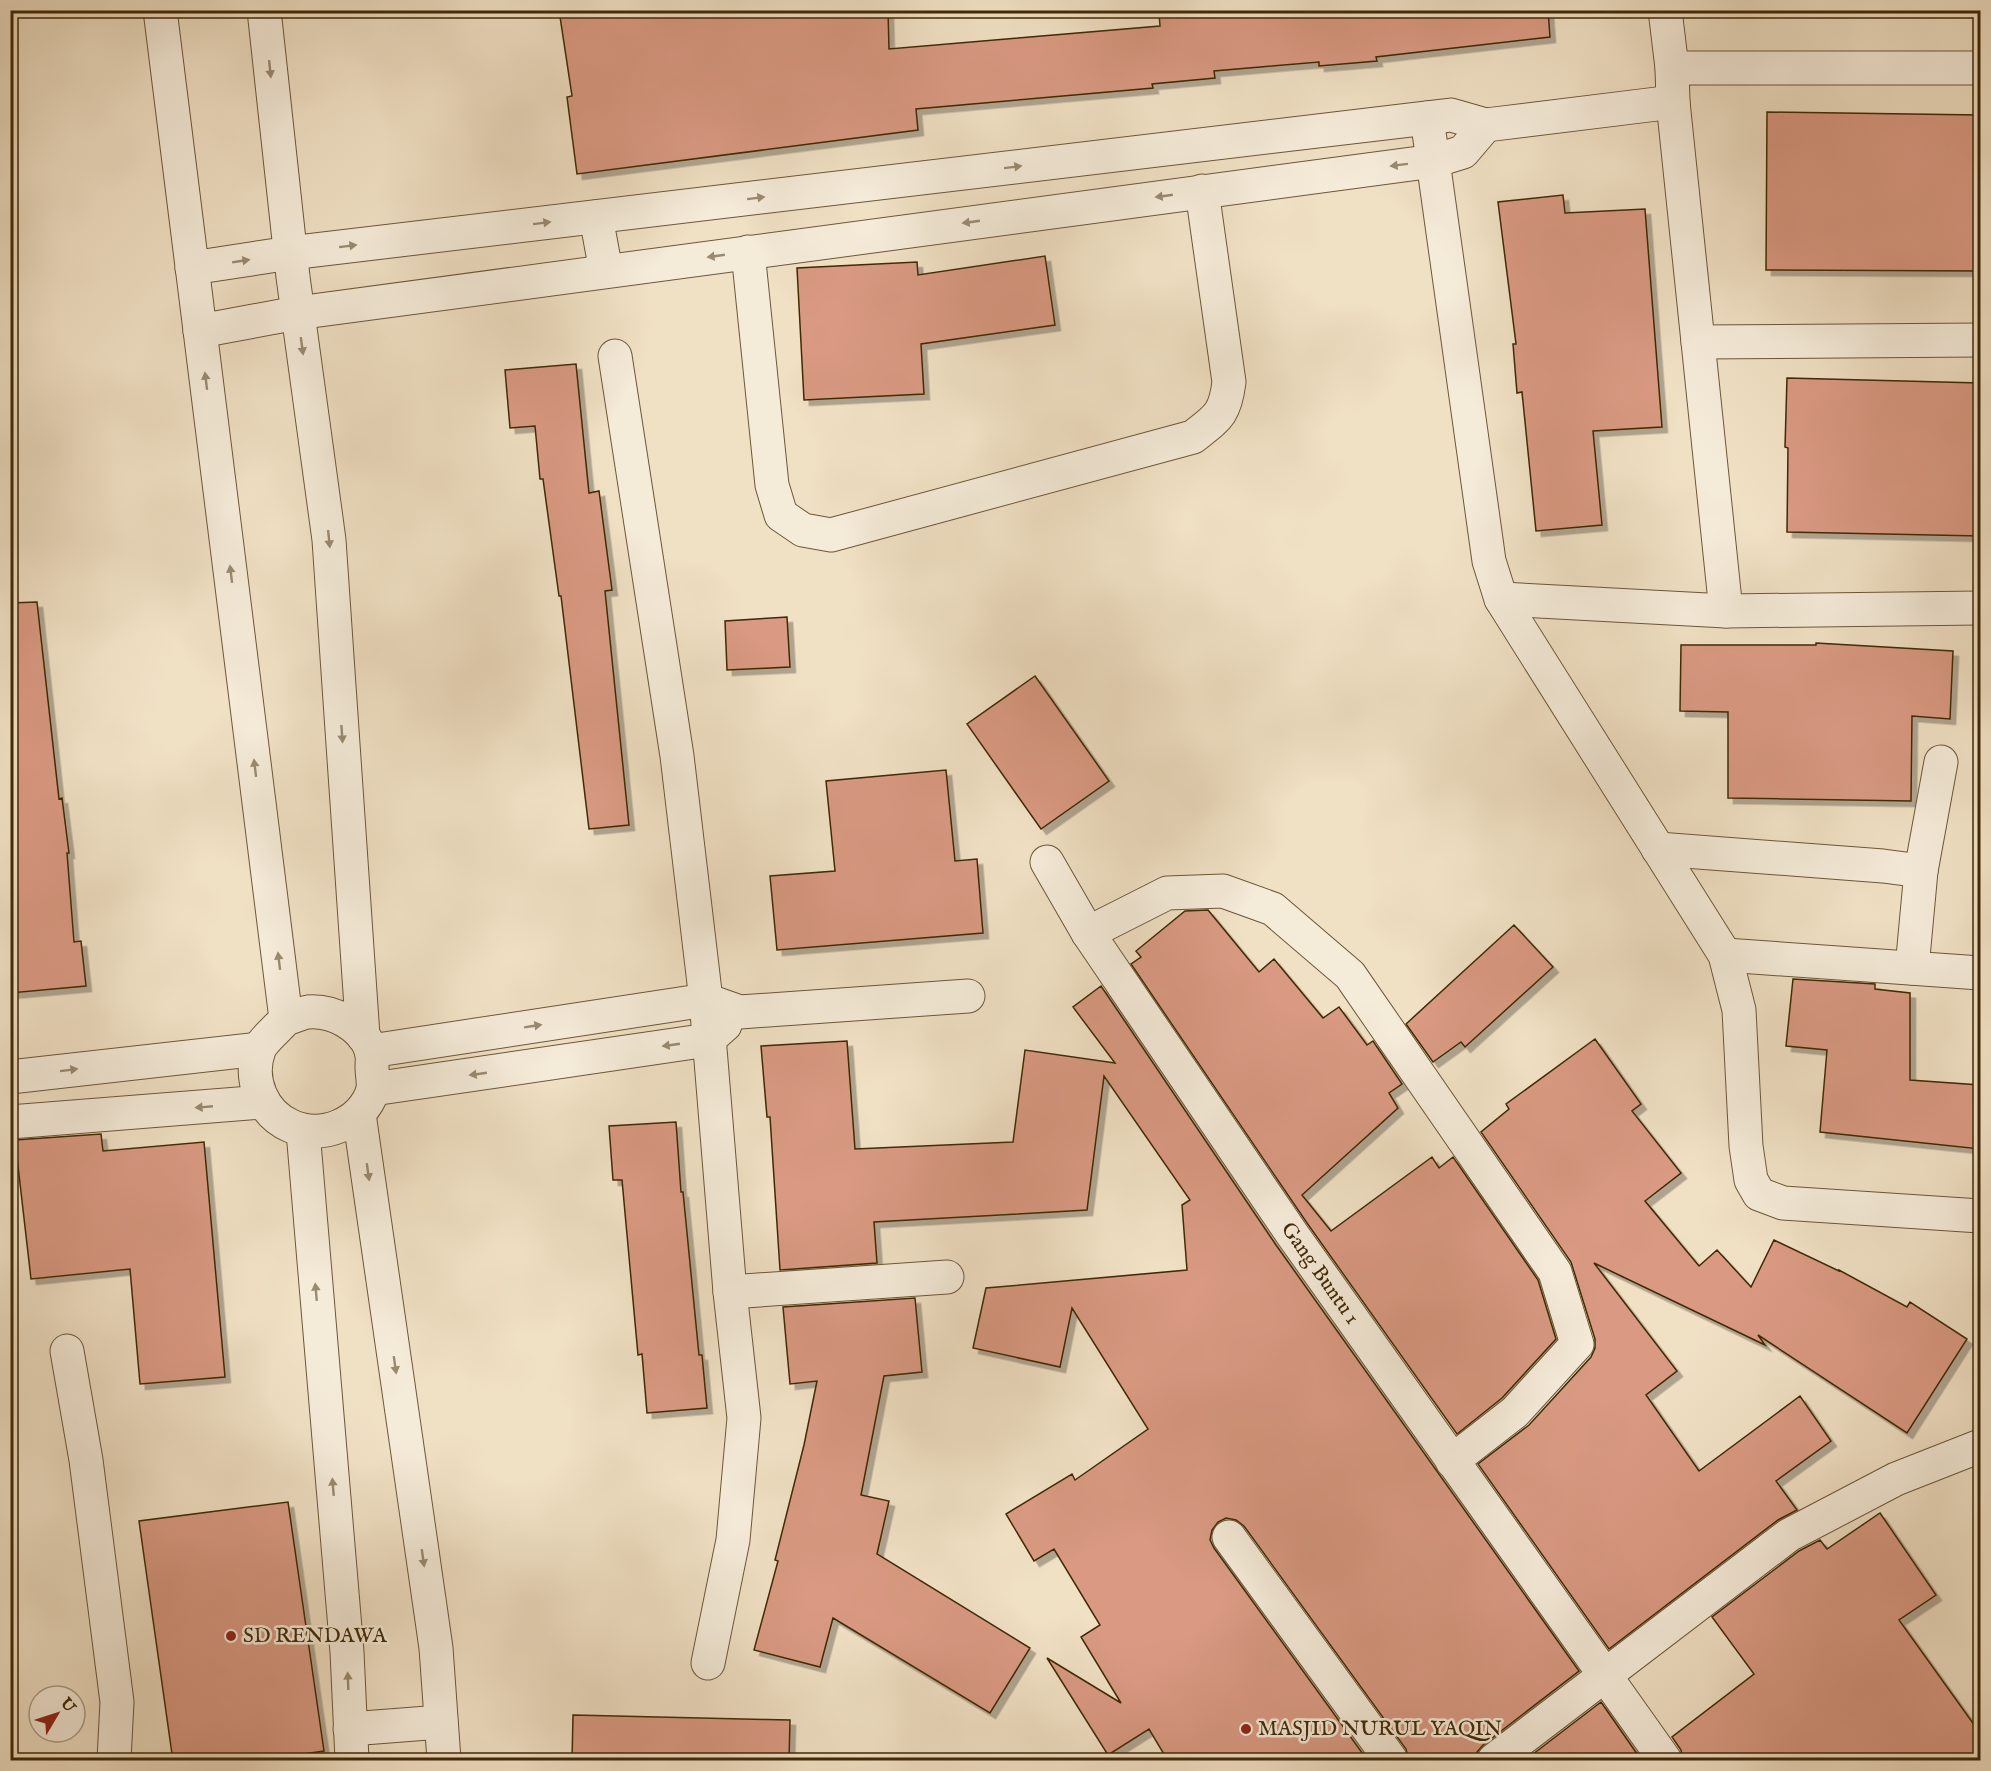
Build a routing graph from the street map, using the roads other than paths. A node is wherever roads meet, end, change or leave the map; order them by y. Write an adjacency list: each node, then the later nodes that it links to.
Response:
1 (160, 10): 14 (street)
2 (264, 10): 13 (street, one-way to 13)
3 (1665, 10): 4 (street)
4 (1672, 68): 5 (street); 6 (street)
5 (1980, 68)
6 (1673, 102): 8 (street); 19 (street)
7 (1427, 118): 8 (street); 9 (street); 11 (street, one-way to 7)
8 (1486, 125): 9 (street)
9 (1434, 161): 10 (street, one-way to 10); 21 (street)
10 (1202, 191): 12 (street, one-way to 12); 12 (street)
11 (596, 217): 13 (street, one-way to 11); 15 (street)
12 (748, 252): 15 (street, one-way to 15)
13 (290, 253): 14 (street, one-way to 13); 16 (street)
14 (192, 268): 17 (street)
15 (606, 271): 16 (street)
16 (297, 313): 17 (street); 37 (street, one-way to 37)
17 (200, 331): 35 (street, one-way to 17)
18 (1980, 340): 19 (street)
19 (1698, 342): 23 (street)
20 (615, 356): 33 (street)
21 (1501, 599): 23 (street); 25 (street)
22 (1980, 608): 23 (street)
23 (1726, 611)
24 (1941, 762): 27 (street)
25 (1658, 849): 27 (street); 29 (street)
26 (1047, 862): 28 (street, Gang Buntu 1)
27 (1921, 871): 30 (street)
28 (1088, 933): 49 (street, Gang Buntu 1); 49 (street)
29 (1725, 955): 30 (street); 44 (street)
30 (1912, 968): 31 (street)
31 (1980, 973)
32 (968, 996): 34 (street)
33 (706, 1000): 34 (street); 36 (street); 37 (street, one-way to 33)
34 (740, 1012): 36 (street)
35 (286, 1019): 37 (street); 38 (street)
36 (708, 1040): 41 (street, one-way to 41); 46 (street)
37 (367, 1043): 41 (street)
38 (259, 1049): 39 (street, one-way to 38); 40 (street)
39 (10, 1077)
40 (262, 1102): 42 (street, one-way to 42); 43 (street)
41 (366, 1102): 43 (street); 53 (street, one-way to 53)
42 (10, 1122)
43 (303, 1131): 54 (street, one-way to 43)
44 (1980, 1216)
45 (947, 1277): 46 (street)
46 (730, 1292): 51 (street)
47 (67, 1351): 55 (street)
48 (1980, 1446): 52 (street)
49 (1452, 1461): 52 (street, Gang Buntu 1)
50 (1229, 1537): 57 (street)
51 (708, 1663)
52 (1604, 1677): 58 (street); 59 (street, Gang Buntu 1)
53 (441, 1722): 54 (street); 56 (street)
54 (351, 1745)
55 (114, 1761)
56 (444, 1761)
57 (1391, 1761)
58 (1494, 1761)
59 (1665, 1761)

